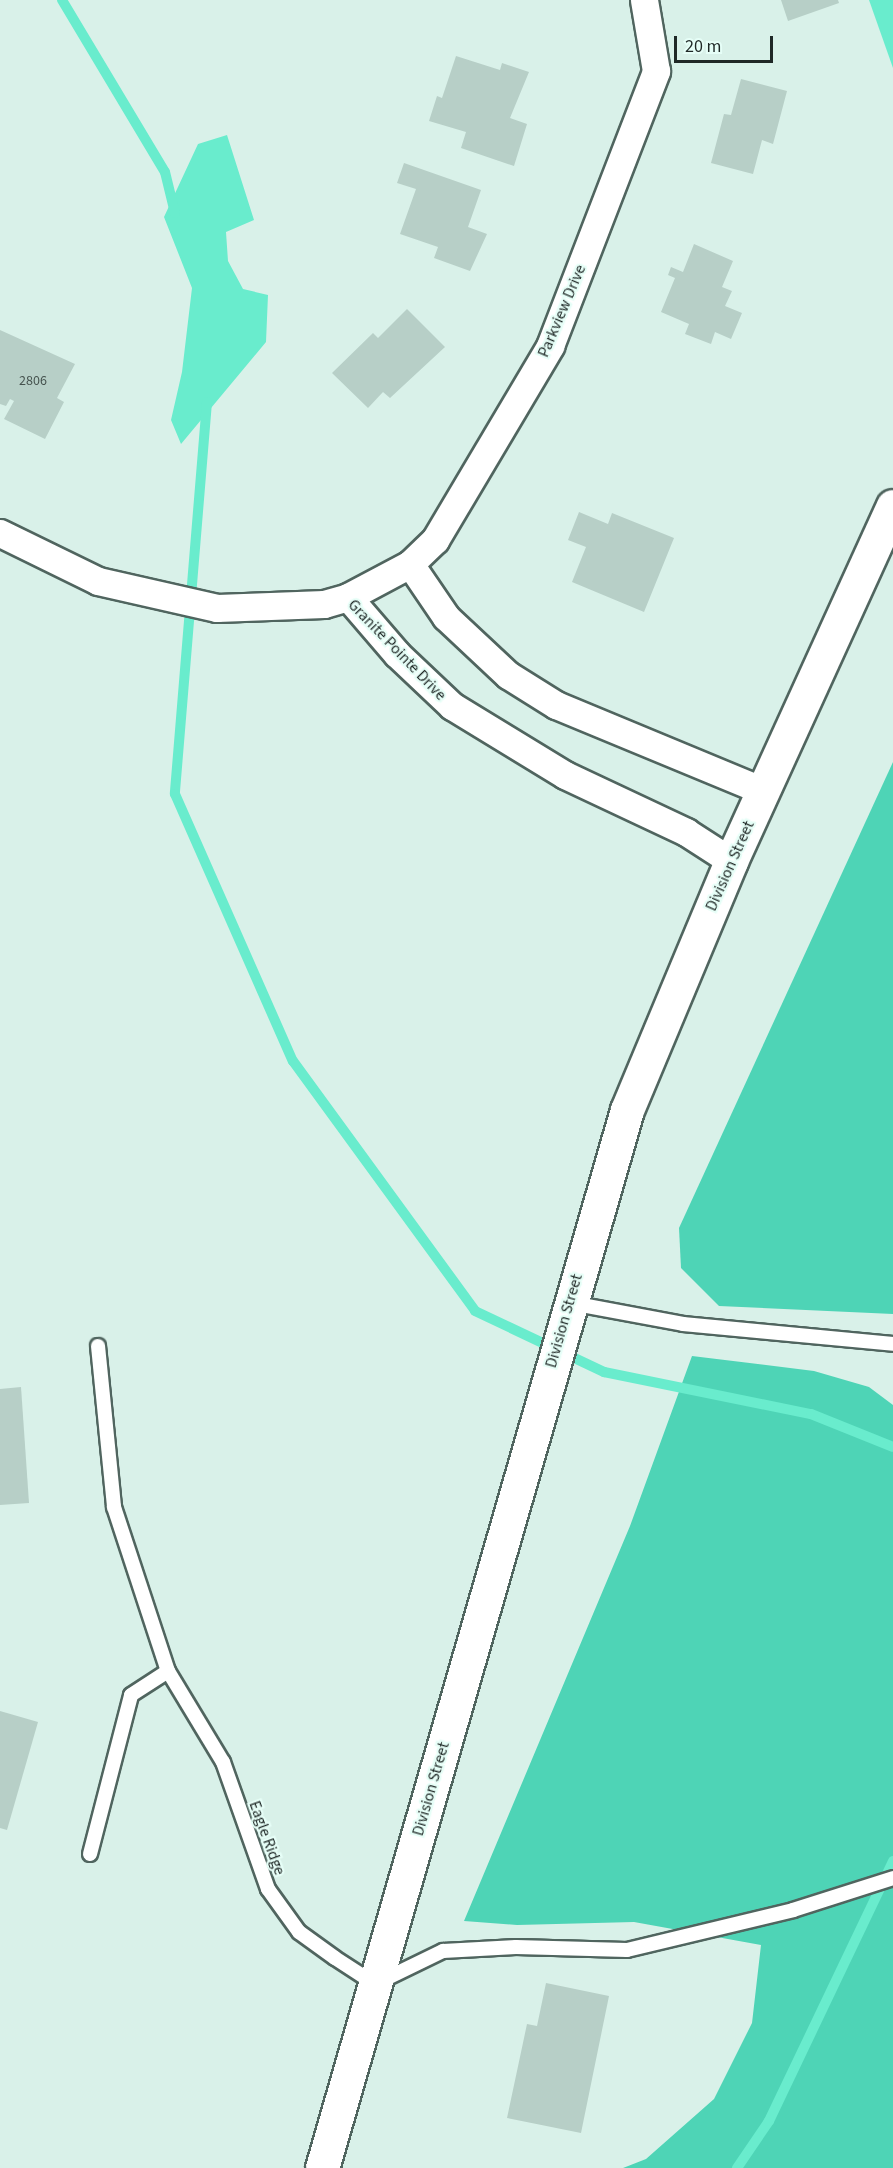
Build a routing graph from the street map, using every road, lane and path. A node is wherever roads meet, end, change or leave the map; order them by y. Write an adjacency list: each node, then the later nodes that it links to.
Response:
1 (644, 0): 4 (street, Parkview Drive)
2 (893, 506): 6 (street, Division Street)
3 (0, 533): 5 (street, Granite Pointe Drive)
4 (410, 564): 5 (street, Parkview Drive); 6 (street)
5 (348, 597): 7 (street, Granite Pointe Drive)
6 (764, 791): 7 (street, Division Street)
7 (732, 861): 8 (street, Division Street)
8 (569, 1303): 9 (lane); 14 (street, Division Street)
9 (893, 1344)
10 (98, 1346): 11 (lane, Eagle Ridge)
11 (168, 1671): 12 (lane); 14 (lane, Eagle Ridge)
12 (90, 1854)
13 (893, 1878): 14 (lane)
14 (375, 1984): 15 (street, Division Street)
15 (322, 2168)

